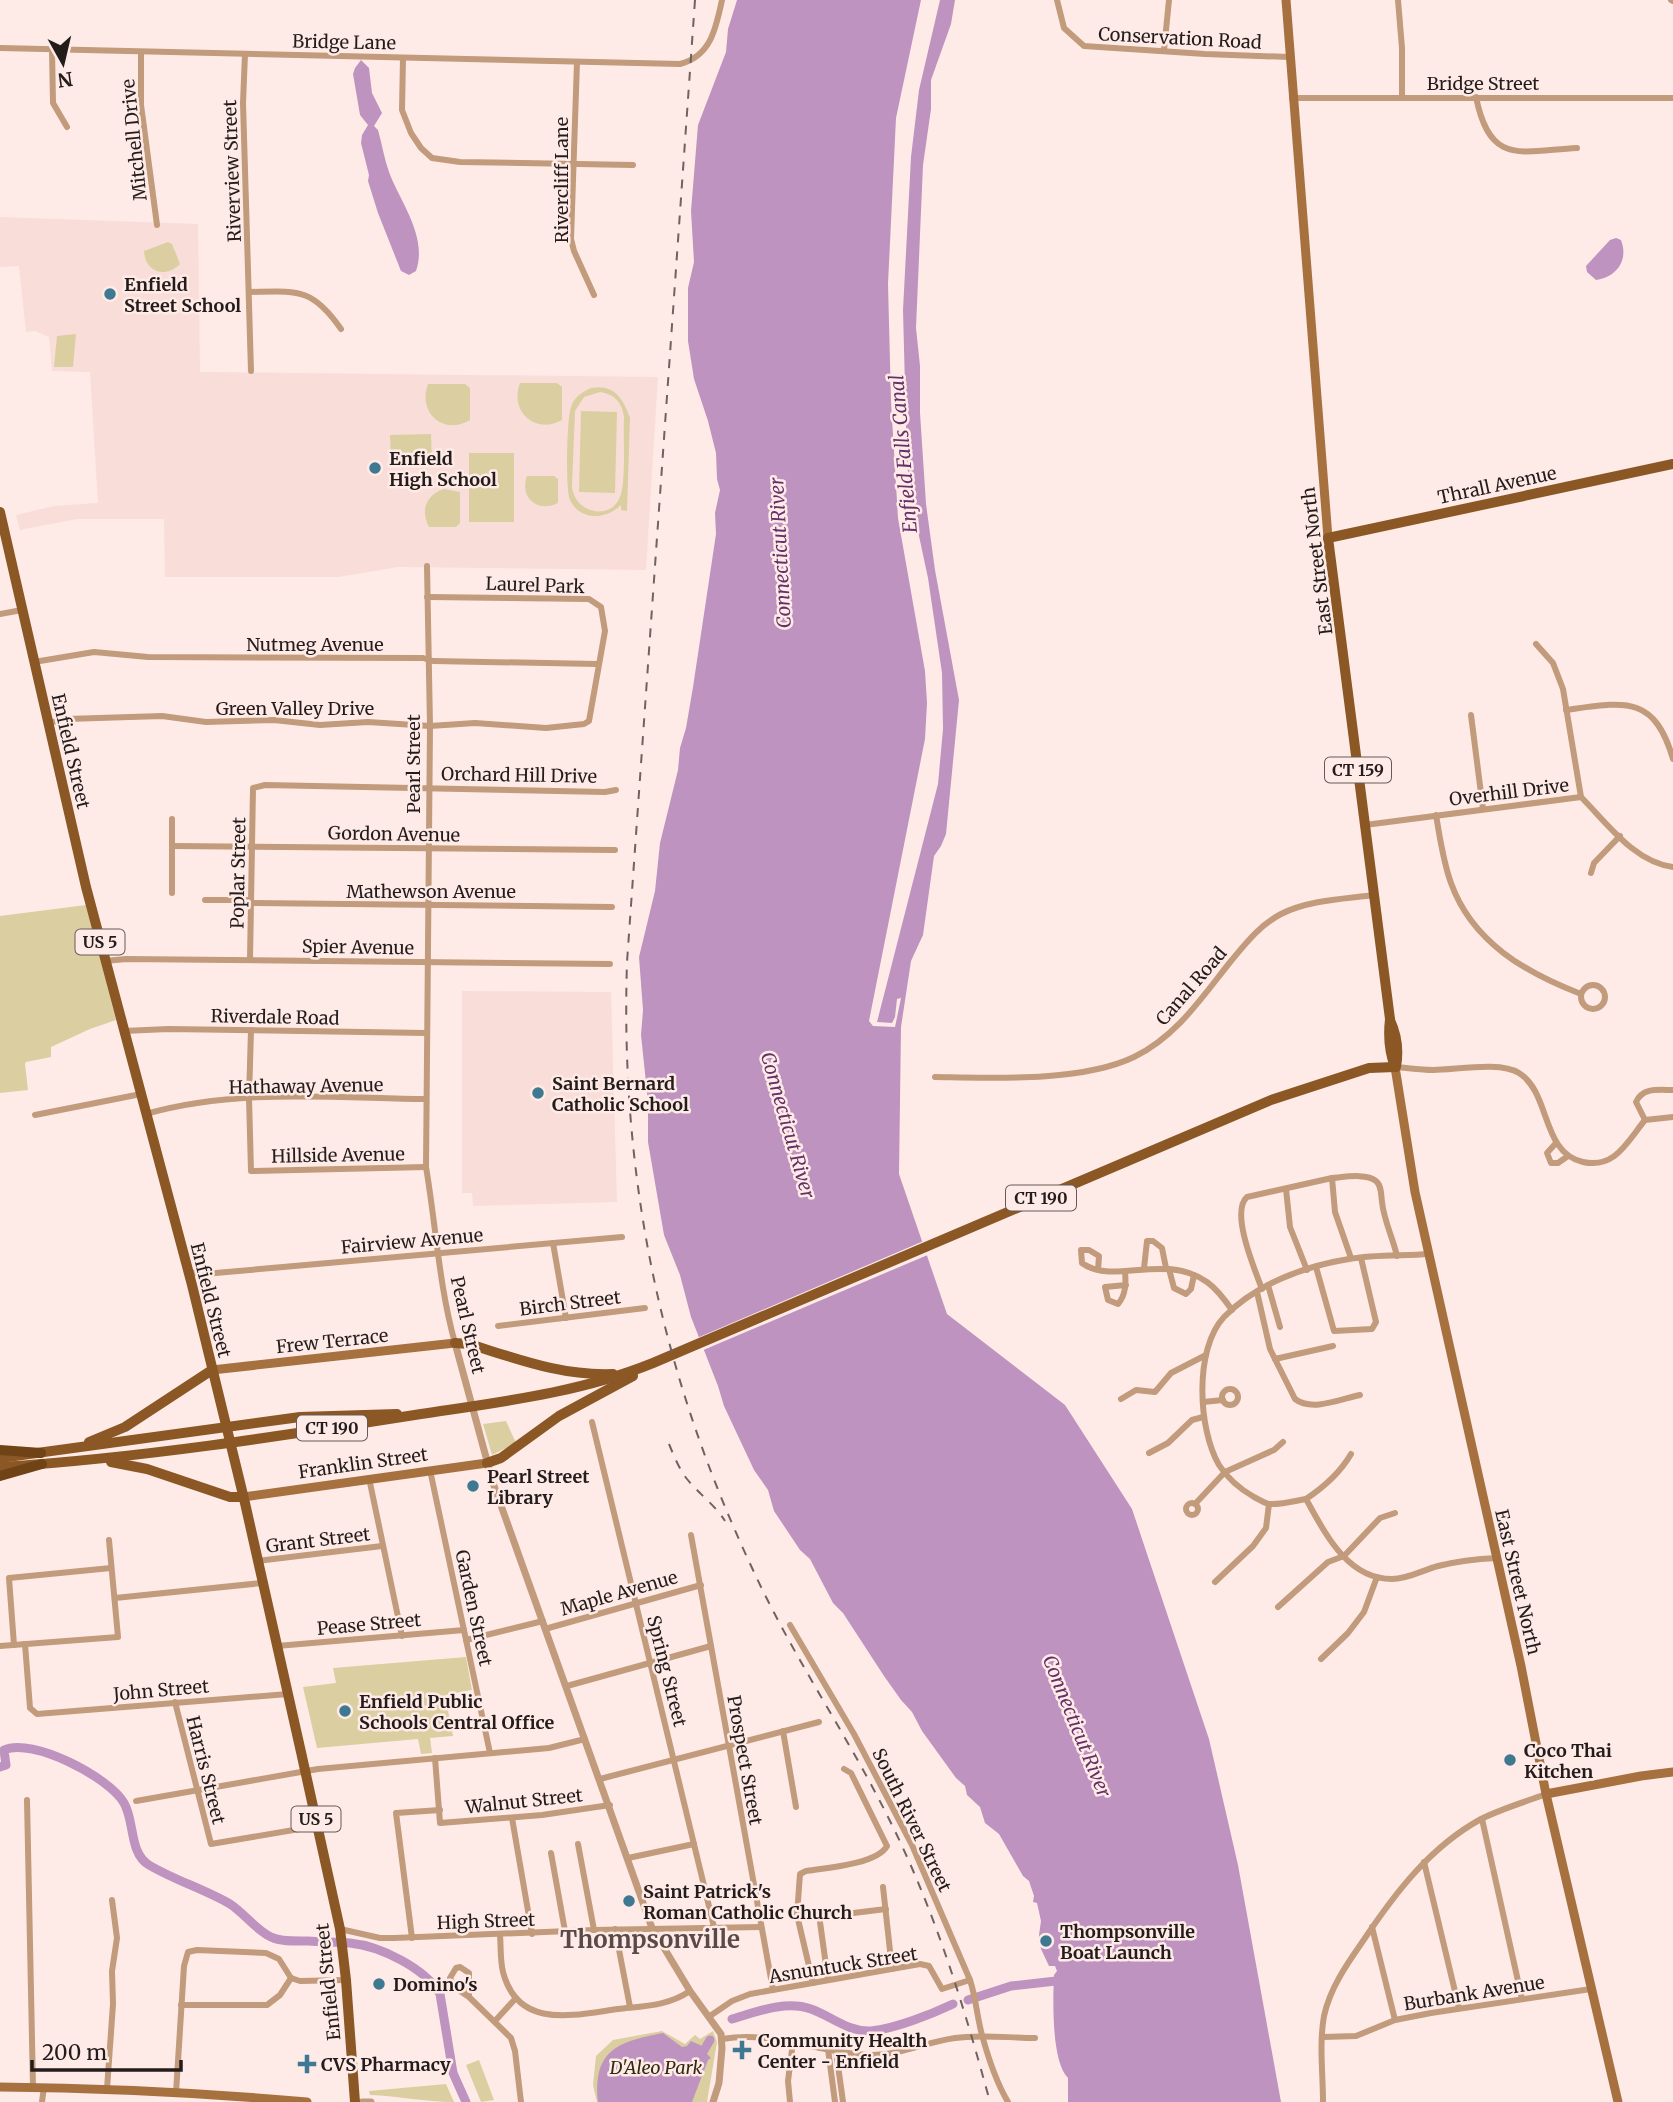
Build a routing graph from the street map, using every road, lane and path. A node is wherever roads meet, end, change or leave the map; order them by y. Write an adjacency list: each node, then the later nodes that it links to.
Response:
1 (722, 0): 13 (street, Bridge Lane)
2 (1057, 0): 8 (street, Conservation Road)
3 (1169, 0): 8 (street)
4 (1286, 0): 11 (main road, CT 159)
5 (1398, 0): 14 (street)
6 (0, 47): 7 (street, Bridge Lane)
7 (52, 50): 9 (street, Bridge Lane); 18 (street)
8 (1164, 50): 11 (street, Conservation Road)
9 (141, 52): 10 (street, Bridge Lane); 22 (street, Mitchell Drive)
10 (244, 54): 12 (street, Bridge Lane); 23 (street, Riverview Street)
11 (1289, 57): 16 (main road, CT 159)
12 (403, 58): 13 (street, Bridge Lane); 20 (street)
13 (577, 62): 20 (street, Rivercliff Lane)
14 (1402, 97): 15 (street, Bridge Street); 16 (street, Bridge Street)
15 (1476, 97): 17 (street, Bridge Street); 19 (street)
16 (1292, 98): 29 (main road, East Street North / CT 159)
17 (1673, 98)
18 (67, 127)
19 (1577, 148)
20 (572, 164): 21 (street); 24 (street, Rivercliff Lane)
21 (633, 165)
22 (157, 226)
23 (249, 292): 25 (street); 26 (street, Riverview Street)
24 (594, 295)
25 (341, 329)
26 (251, 371)
27 (1673, 464): 29 (main road, Thrall Avenue)
28 (0, 512): 32 (main road, Enfield Street / US 5)
29 (1328, 538): 51 (main road, East Street North / CT 159)
30 (426, 566): 31 (street, Pearl Street)
31 (427, 597): 35 (street, Pearl Street); 37 (street, Laurel Park)
32 (22, 610): 33 (street); 36 (main road, Enfield Street / US 5)
33 (0, 614)
34 (1536, 644): 38 (street)
35 (428, 661): 36 (street, Nutmeg Avenue); 37 (street, Nutmeg Avenue); 42 (street, Pearl Street)
36 (34, 662): 40 (main road, Enfield Street / US 5)
37 (597, 664): 41 (street, Laurel Park)
38 (1566, 709): 43 (street); 47 (street)
39 (1471, 716): 48 (street)
40 (48, 723): 42 (street, Green Valley Drive); 66 (main road, Enfield Street / US 5)
41 (584, 724): 42 (street, Green Valley Drive)
42 (430, 726): 44 (street, Pearl Street)
43 (1673, 759)
44 (429, 787): 45 (street, Orchard Hill Drive); 46 (street, Orchard Hill Drive); 55 (street, Pearl Street)
45 (253, 788): 54 (street, Poplar Street)
46 (616, 790)
47 (1581, 797): 48 (street, Overhill Drive); 52 (street, Overhill Drive)
48 (1483, 809): 49 (street, Overhill Drive)
49 (1436, 815): 51 (street, Overhill Drive); 69 (street)
50 (172, 819): 53 (street)
51 (1365, 825): 60 (main road, East Street North / CT 159)
52 (1620, 836): 57 (street, Overhill Drive); 58 (street)
53 (173, 846): 54 (street, Gordon Avenue); 59 (street)
54 (252, 846): 55 (street, Gordon Avenue); 62 (street, Poplar Street)
55 (428, 849): 56 (street, Gordon Avenue); 63 (street, Pearl Street)
56 (615, 850)
57 (1673, 867)
58 (1591, 873)
59 (172, 893)
60 (1374, 895): 73 (main road, East Street North / CT 159); 74 (street, Canal Road)
61 (205, 900): 62 (street, Mathewson Avenue)
62 (251, 902): 63 (street, Mathewson Avenue); 65 (street, Poplar Street)
63 (428, 905): 64 (street, Mathewson Avenue); 67 (street, Pearl Street)
64 (611, 907)
65 (250, 959): 66 (street, Spier Avenue); 67 (street, Spier Avenue)
66 (106, 961): 71 (main road, Enfield Street / US 5)
67 (426, 961): 68 (street, Spier Avenue); 72 (street, Pearl Street)
68 (610, 964)
69 (1581, 994)
70 (251, 1030): 71 (street, Riverdale Road); 72 (street, Riverdale Road); 77 (street)
71 (124, 1031): 76 (main road, Enfield Street / US 5)
72 (426, 1033): 78 (street, Pearl Street)
73 (1395, 1067): 83 (street); 91 (main road, East Street North / CT 159); 116 (main road, CT 190)
74 (935, 1077)
75 (1673, 1090): 82 (street)
76 (141, 1094): 79 (main road, Enfield Street / US 5); 80 (street)
77 (249, 1098): 78 (street, Hathaway Avenue); 79 (street, Hathaway Avenue); 85 (street, Hillside Avenue)
78 (426, 1099): 85 (street, Pearl Street)
79 (146, 1114): 101 (main road, Enfield Street / US 5)
80 (35, 1115)
81 (1673, 1117): 82 (street)
82 (1644, 1120): 84 (street)
83 (1556, 1143): 84 (street); 84 (street)
84 (1568, 1156)
85 (426, 1167): 90 (street, Pearl Street)
86 (1332, 1178): 87 (street); 92 (street); 93 (street)
87 (1286, 1189): 99 (street); 106 (street)
88 (622, 1237): 89 (street, Fairview Avenue)
89 (553, 1243): 90 (street, Fairview Avenue); 109 (street)
90 (438, 1253): 102 (street, Fairview Avenue); 112 (street, Pearl Street)
91 (1429, 1254): 92 (street); 149 (main road, East Street North / CT 159)
92 (1397, 1256): 94 (street)
93 (1351, 1258): 94 (street); 95 (street)
94 (1361, 1258): 95 (street)
95 (1316, 1267): 99 (street)
96 (1144, 1268): 97 (street); 97 (street); 100 (street)
97 (1168, 1268): 103 (street); 103 (street)
98 (1098, 1270): 100 (street)
99 (1307, 1270): 106 (street)
100 (1125, 1271): 105 (street)
101 (188, 1272): 102 (street, Fairview Avenue); 104 (main road, Enfield Street / US 5)
102 (204, 1274): 104 (street, Fairview Avenue)
103 (1194, 1275): 108 (street)
104 (191, 1283): 117 (main road, Enfield Street / US 5)
105 (1126, 1285)
106 (1262, 1289): 108 (street); 111 (street); 115 (street)
107 (645, 1308): 109 (street, Birch Street)
108 (1232, 1310): 114 (street)
109 (566, 1318): 110 (street, Birch Street)
110 (498, 1326)
111 (1280, 1327)
112 (455, 1343): 117 (main road, Frew Terrace); 118 (main road); 134 (street, Pearl Street)
113 (1333, 1346): 115 (street)
114 (1206, 1355): 120 (street); 122 (street)
115 (1275, 1359): 119 (street)
116 (655, 1362): 118 (main road, CT 190); 134 (main road)
117 (212, 1370): 128 (main road); 140 (main road, Enfield Street / US 5)
118 (625, 1374): 123 (main road, CT 190)
119 (1360, 1395)
120 (1121, 1399)
121 (1223, 1399): 122 (street)
122 (1203, 1402): 124 (street)
123 (418, 1414): 128 (main road, CT 190); 133 (main road, CT 190)
124 (1203, 1417): 129 (street); 137 (street)
125 (592, 1422): 157 (street, Spring Street)
126 (1283, 1441): 137 (street)
127 (0, 1450): 132 (highway)
128 (69, 1450): 132 (main road, CT 190)
129 (1149, 1452)
130 (1351, 1454): 141 (street)
131 (0, 1458): 132 (main road, CT 190)
132 (41, 1459): 133 (main road, CT 190); 135 (main road, CT 190); 138 (highway)
133 (90, 1460): 140 (main road)
134 (486, 1463): 136 (main road, Franklin Street); 159 (street, Pearl Street)
135 (0, 1468)
136 (430, 1470): 139 (main road, Franklin Street); 161 (street, Garden Street)
137 (1224, 1472): 142 (street); 143 (street)
138 (0, 1476)
139 (369, 1478): 140 (main road, Franklin Street); 147 (street)
140 (243, 1497): 150 (main road, Enfield Street / US 5)
141 (1306, 1499): 143 (street); 148 (street)
142 (1195, 1504)
143 (1269, 1504): 153 (street)
144 (1395, 1513): 148 (street)
145 (691, 1535): 155 (street, Prospect Street)
146 (109, 1540): 151 (street)
147 (382, 1546): 150 (street, Grant Street); 162 (street)
148 (1344, 1556): 152 (street); 158 (street)
149 (1497, 1558): 152 (street); 186 (main road, East Street North / CT 159)
150 (257, 1561): 154 (main road, Enfield Street / US 5)
151 (111, 1568): 156 (street); 165 (street)
152 (1377, 1577): 169 (street)
153 (1215, 1582)
154 (262, 1583): 156 (street); 167 (main road, Enfield Street / US 5)
155 (701, 1585): 157 (street, Maple Avenue); 168 (street, Prospect Street)
156 (115, 1598): 164 (street)
157 (636, 1603): 159 (street, Maple Avenue); 170 (street, Spring Street)
158 (1278, 1607)
159 (544, 1625): 163 (street); 171 (street, Pearl Street)
160 (790, 1625): 218 (street, South River Street)
161 (464, 1630): 162 (street, Pease Street); 163 (street, Garden Street)
162 (402, 1636): 167 (street, Pease Street)
163 (466, 1640): 178 (street, Garden Street)
164 (26, 1644): 165 (street); 173 (street, John Street)
165 (14, 1645): 166 (street)
166 (0, 1646)
167 (277, 1646): 172 (main road, Enfield Street / US 5)
168 (711, 1646): 170 (street); 177 (street, Prospect Street)
169 (1321, 1659)
170 (651, 1662): 171 (street); 180 (street, Spring Street)
171 (567, 1686): 176 (street, Pearl Street)
172 (288, 1694): 173 (street, John Street); 182 (main road, Enfield Street / US 5)
173 (175, 1702): 185 (street, Harris Street)
174 (819, 1722): 175 (street)
175 (783, 1731): 177 (street); 190 (street)
176 (585, 1739): 178 (street); 184 (street, Pearl Street)
177 (729, 1745): 180 (street); 204 (street, Prospect Street)
178 (490, 1753): 179 (street)
179 (435, 1758): 182 (street); 191 (street)
180 (674, 1759): 184 (street); 196 (street, Spring Street)
181 (844, 1769): 219 (street)
182 (306, 1771): 185 (street); 194 (main road, Enfield Street / US 5)
183 (1673, 1772): 186 (main road)
184 (600, 1779): 189 (street, Pearl Street)
185 (198, 1791): 188 (street); 194 (street, Harris Street)
186 (1546, 1794): 193 (street); 220 (main road, East Street North / CT 159)
187 (27, 1800): 240 (street)
188 (136, 1801)
189 (610, 1805): 192 (street, Walnut Street); 198 (street, Pearl Street)
190 (796, 1807)
191 (440, 1810): 192 (street, Walnut Street); 213 (street)
192 (512, 1818): 211 (street)
193 (1482, 1819): 199 (street); 225 (street)
194 (317, 1826): 210 (main road, Enfield Street / US 5)
195 (578, 1844): 208 (street)
196 (694, 1844): 198 (street); 203 (street, Spring Street)
197 (551, 1853): 209 (street)
198 (628, 1858): 206 (street, Pearl Street)
199 (1424, 1862): 205 (street); 228 (street)
200 (883, 1887): 202 (street)
201 (112, 1900): 241 (street)
202 (886, 1909): 214 (street); 217 (street)
203 (714, 1927): 204 (street, High Street); 206 (street, High Street)
204 (761, 1927): 221 (street, Prospect Street)
205 (1372, 1927): 230 (street); 233 (street)
206 (652, 1928): 207 (street, High Street); 222 (street, Pearl Street)
207 (615, 1929): 208 (street, High Street); 227 (street)
208 (594, 1930): 209 (street, High Street)
209 (565, 1931): 211 (street, High Street)
210 (340, 1933): 213 (street, High Street); 216 (main road, Enfield Street / US 5)
211 (532, 1934): 212 (street, High Street)
212 (500, 1935): 213 (street, High Street); 224 (street)
213 (412, 1938)
214 (892, 1969): 217 (street, Asnuntuck Street); 218 (street, Asnuntuck Street)
215 (291, 1978): 216 (street); 226 (street); 226 (street)
216 (346, 1980): 245 (main road, Enfield Street / US 5)
217 (828, 1980): 219 (street, Asnuntuck Street)
218 (970, 1980): 232 (street, South River Street)
219 (813, 1983): 221 (street, Asnuntuck Street)
220 (1591, 1989): 225 (street, Burbank Avenue); 255 (main road, East Street North / CT 159)
221 (773, 1990): 229 (street, Asnuntuck Street)
222 (690, 1991): 227 (street); 229 (street, Pearl Street)
223 (470, 1997): 223 (street); 231 (street)
224 (516, 1998): 227 (street); 231 (street)
225 (1522, 1999): 228 (street, Burbank Avenue)
226 (181, 2005): 242 (street)
227 (630, 2007)
228 (1459, 2008): 230 (street, Burbank Avenue)
229 (710, 2016): 235 (street, Pearl Street)
230 (1395, 2020): 233 (street, Burbank Avenue)
231 (495, 2021): 248 (street)
232 (982, 2037): 234 (street); 238 (street); 253 (street, South River Street)
233 (1323, 2037): 254 (street)
234 (1035, 2038)
235 (722, 2039): 236 (street); 249 (street)
236 (793, 2042): 237 (street); 250 (street)
237 (828, 2049): 238 (street); 251 (street)
238 (836, 2051): 252 (street)
239 (0, 2087): 240 (main road)
240 (38, 2087): 241 (main road); 243 (street)
241 (107, 2089): 242 (main road)
242 (176, 2093): 244 (main road)
243 (42, 2102)
244 (307, 2102)
245 (355, 2102)
246 (362, 2102): 247 (street)
247 (371, 2102)
248 (521, 2102)
249 (713, 2102)
250 (790, 2102)
251 (835, 2102)
252 (843, 2102)
253 (1008, 2102)
254 (1323, 2102)
255 (1618, 2102)

